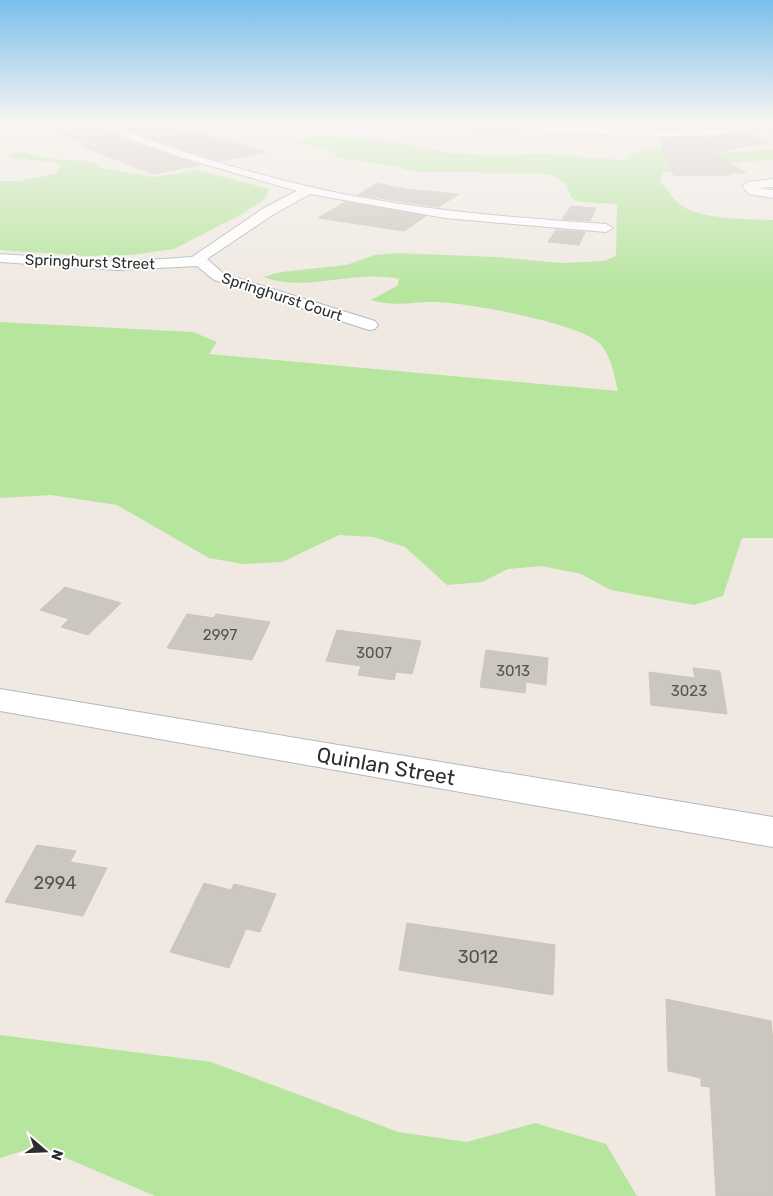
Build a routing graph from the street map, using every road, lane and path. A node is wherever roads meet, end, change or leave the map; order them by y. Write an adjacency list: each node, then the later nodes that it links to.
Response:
1 (266, 179): 3 (street)
2 (773, 183): 4 (street)
3 (306, 190): 5 (street); 7 (street)
4 (773, 194)
5 (606, 228)
6 (0, 258): 7 (street, Springhurst Street)
7 (200, 261): 8 (street, Springhurst Court)
8 (369, 325)
9 (0, 700): 10 (street, Quinlan Street)
10 (773, 832)

